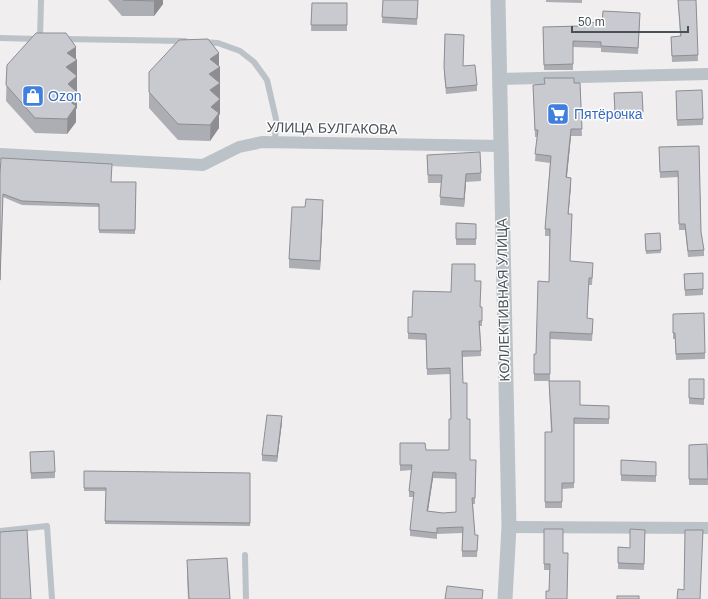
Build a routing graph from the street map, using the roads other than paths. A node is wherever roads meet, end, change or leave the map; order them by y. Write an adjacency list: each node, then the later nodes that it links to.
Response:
1 (41, 0): 4 (lane)
2 (498, 0): 10 (street, КОЛЛЕКТИВНАЯ УЛИЦА)
3 (0, 38): 4 (lane)
4 (40, 39): 5 (lane)
5 (48, 39)
6 (55, 39): 7 (lane)
7 (189, 41)
8 (196, 41): 11 (lane)
9 (708, 74): 10 (street)
10 (499, 78): 12 (street, КОЛЛЕКТИВНАЯ УЛИЦА)
11 (275, 142): 12 (street, УЛИЦА БУЛГАКОВА); 13 (street, УЛИЦА БУЛГАКОВА)
12 (501, 146): 14 (street, КОЛЛЕКТИВНАЯ УЛИЦА)
13 (0, 154)
14 (509, 527): 15 (street); 20 (street, КОЛЛЕКТИВНАЯ УЛИЦА)
15 (708, 528)
16 (0, 531): 18 (lane)
17 (245, 555): 19 (lane)
18 (52, 599)
19 (246, 599)
20 (505, 599)

